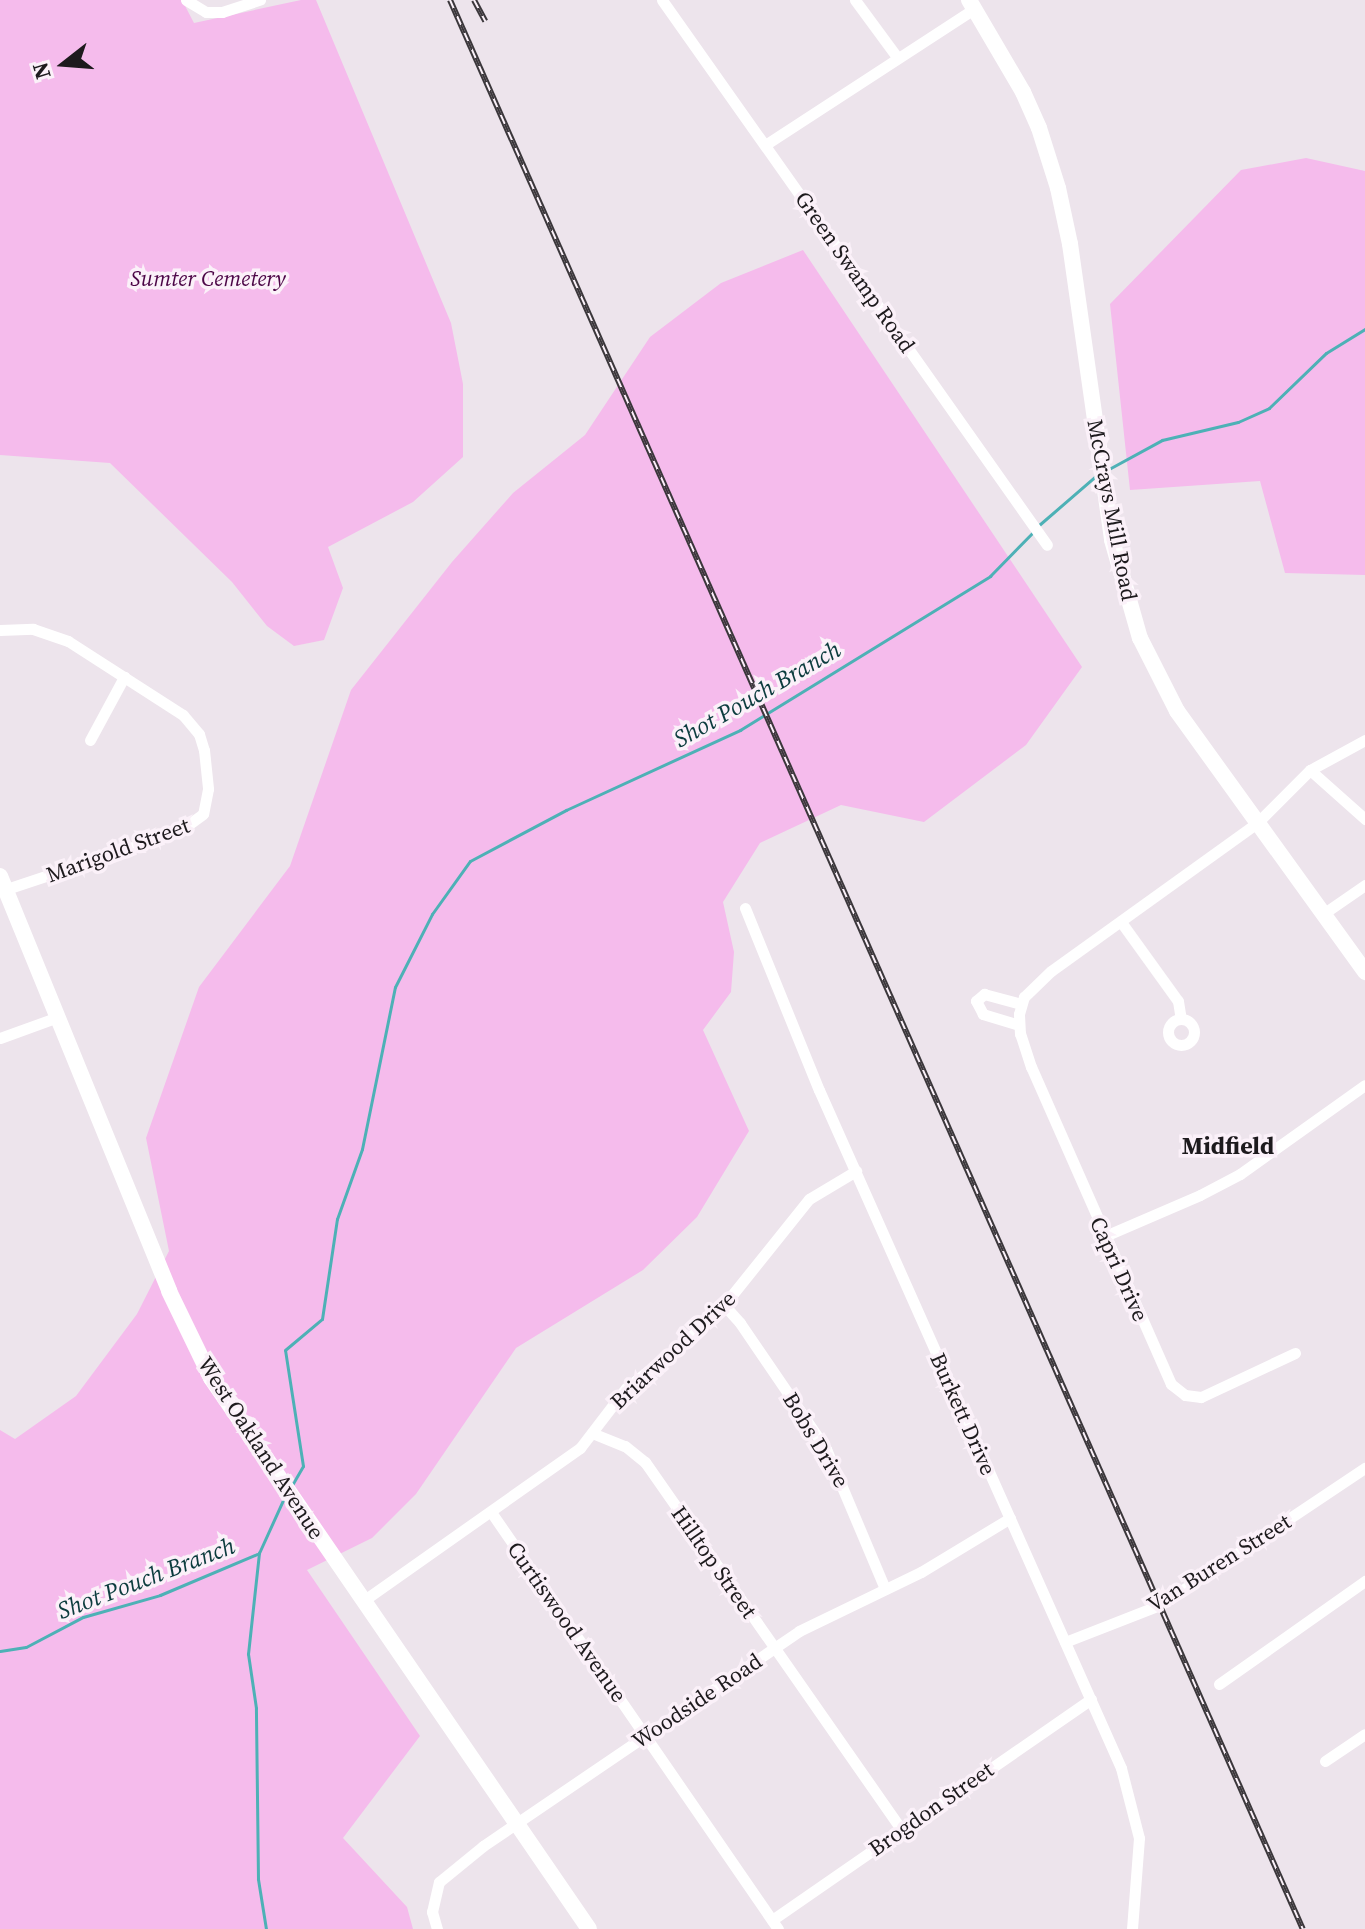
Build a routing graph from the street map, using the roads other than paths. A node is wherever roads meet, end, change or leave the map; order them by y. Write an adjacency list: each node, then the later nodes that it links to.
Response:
1 (186, 0): 2 (street)
2 (260, 0)
3 (662, 0): 7 (street, Green Swamp Road)
4 (855, 0): 6 (street)
5 (972, 4): 6 (street); 15 (street, McCrays Mill Road)
6 (897, 57): 7 (street)
7 (765, 145): 8 (street, Green Swamp Road)
8 (1047, 545)
9 (0, 630): 10 (street, Marigold Street)
10 (124, 677): 11 (street); 16 (street, Marigold Street)
11 (90, 740)
12 (1365, 740): 13 (street)
13 (1310, 770): 14 (street); 15 (street)
14 (1365, 819)
15 (1257, 823): 19 (street, McCrays Mill Road); 20 (street)
16 (2, 885): 23 (street, West Oakland Avenue)
17 (1365, 885): 19 (street)
18 (745, 908): 28 (street, Burkett Drive)
19 (1323, 914): 21 (street, McCrays Mill Road)
20 (1121, 922): 22 (street); 24 (street)
21 (1365, 972)
22 (1021, 1004): 25 (street, Capri Drive); 25 (street)
23 (58, 1017): 26 (street); 38 (street, West Oakland Avenue)
24 (1181, 1019)
25 (1019, 1025): 29 (street, Capri Drive)
26 (0, 1038)
27 (1365, 1085): 29 (street)
28 (856, 1171): 30 (street, Briarwood Drive); 35 (street, Burkett Drive)
29 (1105, 1236): 31 (street, Capri Drive)
30 (724, 1305): 32 (street, Briarwood Drive); 37 (street, Bobs Drive)
31 (1295, 1353)
32 (592, 1433): 34 (street, Briarwood Drive); 40 (street, Hilltop Street)
33 (1365, 1468): 39 (street, Van Buren Street)
34 (491, 1512): 38 (street, Briarwood Drive); 44 (street, Curtiswood Avenue)
35 (1010, 1518): 37 (street, Woodside Road); 39 (street, Burkett Drive)
36 (1365, 1581): 41 (street)
37 (885, 1589): 40 (street, Woodside Road)
38 (363, 1601): 46 (street, West Oakland Avenue)
39 (1065, 1642): 42 (street, Burkett Drive)
40 (774, 1648): 44 (street, Woodside Road); 47 (street, Hilltop Street)
41 (1219, 1684)
42 (1091, 1699): 47 (street, Brogdon Street); 51 (street, Burkett Drive)
43 (1365, 1734): 45 (street)
44 (646, 1736): 46 (street, Woodside Road); 48 (street, Curtiswood Avenue)
45 (1325, 1761)
46 (517, 1823): 49 (street, Woodside Road); 50 (street, West Oakland Avenue)
47 (901, 1829): 48 (street, Brogdon Street)
48 (775, 1924)
49 (437, 1929)
50 (589, 1929)
51 (1132, 1929)

